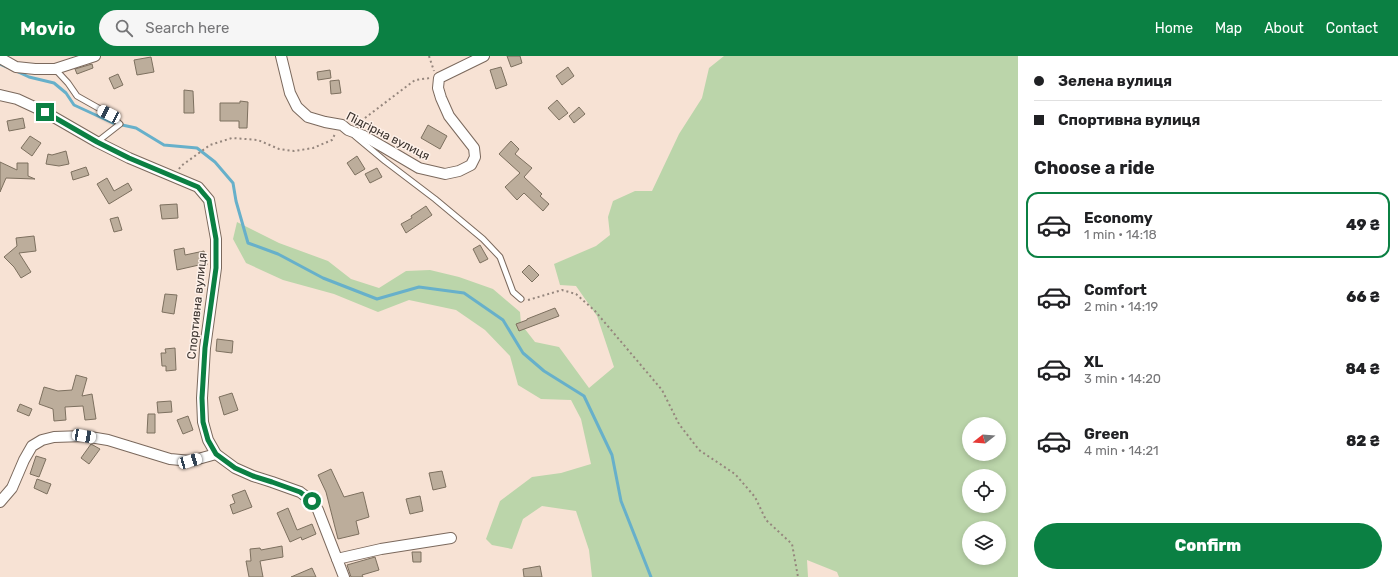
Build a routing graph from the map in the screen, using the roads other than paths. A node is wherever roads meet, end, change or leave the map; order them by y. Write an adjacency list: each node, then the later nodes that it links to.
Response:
1 (95, 56): 5 (street)
2 (281, 56): 7 (street, Підгірна вулиця)
3 (484, 56): 7 (street, Підгірна вулиця)
4 (0, 58): 5 (street)
5 (55, 69): 8 (lane)
6 (1, 96): 8 (street, Спортивна вулиця)
7 (345, 127): 9 (lane)
8 (97, 142): 10 (street, Спортивна вулиця)
9 (521, 299)
10 (216, 454): 11 (street); 13 (street)
11 (0, 502)
12 (451, 538): 13 (street)
13 (338, 559): 14 (street)
14 (344, 577)

